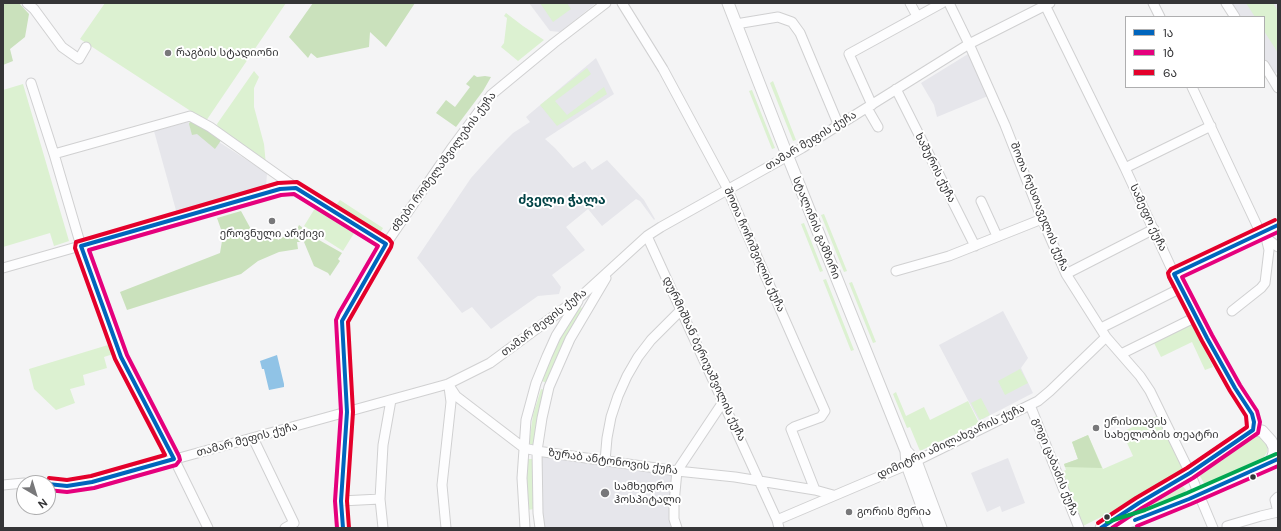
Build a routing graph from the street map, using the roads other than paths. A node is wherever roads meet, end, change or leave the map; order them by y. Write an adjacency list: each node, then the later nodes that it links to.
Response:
1 (27, 3): 16 (street)
2 (606, 3): 40 (street, ძმები რომელაშვილების ქუჩა)
3 (622, 3): 32 (street, შოთა ჩოჩიშვილის ქუჩა)
4 (728, 3): 14 (main road, სტალინის გამზირი)
5 (910, 3): 11 (street)
6 (942, 3): 11 (street)
7 (949, 3): 15 (street, შოთა რუსთაველის ქუჩა)
8 (1153, 3): 12 (street)
9 (1226, 3): 13 (street)
10 (1046, 4): 15 (street, თამარ მეფის ქუჩა); 28 (street, სამეფო ქუჩა)
11 (917, 16): 22 (street)
12 (1160, 16)
13 (1234, 16)
14 (736, 24): 23 (street); 27 (main road, სტალინის გამზირი)
15 (969, 44): 21 (street, თამარ მეფის ქუჩა); 34 (street, შოთა რუსთაველის ქუჩა)
16 (86, 47)
17 (1265, 67): 20 (street)
18 (31, 83): 26 (street)
19 (1192, 88): 24 (street)
20 (1278, 88)
21 (896, 89): 22 (street, თამარ მეფის ქუჩა); 42 (street, ხაშურის ქუჩა)
22 (870, 106): 23 (street, თამარ მეფის ქუჩა); 25 (street)
23 (839, 126): 27 (street, თამარ მეფის ქუჩა)
24 (1211, 126): 28 (street); 39 (street)
25 (878, 127)
26 (54, 154): 29 (street); 41 (street)
27 (787, 156): 32 (street, თამარ მეფის ქუჩა); 74 (main road, სტალინის გამზირი)
28 (1125, 168): 36 (street, სამეფო ქუჩა)
29 (279, 176): 30 (street); 31 (street)
30 (296, 188): 31 (street); 40 (street)
31 (280, 189): 41 (street)
32 (727, 190): 37 (street, თამარ მეფის ქუჩა); 82 (street, შოთა ჩოჩიშვილის ქუჩა)
33 (980, 201): 38 (street)
34 (1042, 219): 38 (street); 47 (street, შოთა რუსთაველის ქუჩა)
35 (1278, 225): 39 (main road)
36 (1154, 229): 47 (street); 48 (street, სამეფო ქუჩა)
37 (647, 236): 45 (street, თამარ მეფის ქუჩა); 52 (street, დურმიშხან ბერიუაშვილის ქუჩა)
38 (997, 236): 42 (street)
39 (1264, 236): 43 (street); 48 (main road); 53 (street)
40 (386, 244): 66 (street, ძმები რომელაშვილების ქუჩა)
41 (81, 246): 44 (street); 71 (street)
42 (974, 246): 46 (street)
43 (1278, 247)
44 (3, 268)
45 (612, 268): 50 (street, თამარ მეფის ქუჩა); 51 (street)
46 (896, 271)
47 (1066, 274): 56 (street, შოთა რუსთაველის ქუჩა)
48 (1174, 274): 49 (main road, სამეფო ქუჩა)
49 (1181, 288): 54 (main road, სამეფო ქუჩა); 56 (street)
50 (578, 299): 51 (street); 55 (street, თამარ მეფის ქუჩა); 57 (street)
51 (587, 308): 62 (street)
52 (681, 310): 64 (street, დურმიშხან ბერიუაშვილის ქუჩა); 72 (street)
53 (1232, 311)
54 (1196, 317): 59 (street); 67 (main road, სამეფო ქუჩა)
55 (544, 324): 57 (street); 61 (street, თამარ მეფის ქუჩა)
56 (1101, 328): 58 (street, შოთა რუსთაველის ქუჩა)
57 (556, 336): 60 (street)
58 (1106, 337): 59 (street, შოთა რუსთაველის ქუჩა); 65 (street, დიმიტრი ამილახვარის ქუჩა)
59 (1122, 355): 76 (street, შოთა რუსთაველის ქუჩა)
60 (536, 383): 62 (street); 69 (street)
61 (448, 384): 63 (street, თამარ მეფის ქუჩა); 69 (street, ზურაბ ანტონოვის ქუჩა); 98 (street)
62 (549, 387): 70 (street)
63 (390, 400): 66 (street, თამარ მეფის ქუჩა); 86 (street)
64 (723, 402): 75 (street); 78 (street, დურმიშხან ბერიუაშვილის ქუჩა)
65 (1030, 405): 74 (street, დიმიტრი ამილახვარის ქუჩა); 104 (street, გოგი ცაბაძის ქუჩა)
66 (347, 412): 68 (street, თამარ მეფის ქუჩა); 88 (street, ძმები რომელაშვილების ქუჩა)
67 (1253, 430): 73 (main road); 76 (main road)
68 (253, 438): 71 (street, თამარ მეფის ქუჩა); 95 (street)
69 (524, 448): 70 (street, ზურაბ ანტონოვის ქუჩა); 90 (street)
70 (537, 451): 72 (street, ზურაბ ანტონოვის ქუჩა); 91 (street)
71 (174, 459): 81 (street, თამარ მეფის ქუჩა); 94 (street)
72 (605, 461): 75 (street, ზურაბ ანტონოვის ქუჩა)
73 (1274, 461): 83 (main road)
74 (911, 463): 84 (street, დიმიტრი ამილახვარის ქუჩა); 102 (main road, სტალინის გამზირი); 103 (main road, სტალინის გამზირი)
75 (677, 471): 78 (street, ზურაბ ანტონოვის ქუჩა); 101 (street)
76 (1190, 473): 77 (main road); 83 (street, შოთა რუსთაველის ქუჩა)
77 (1179, 479): 87 (street); 105 (main road)
78 (760, 482): 82 (street, ზურაბ ანტონოვის ქუჩა); 92 (street)
79 (16, 484): 80 (street)
80 (3, 485)
81 (56, 485)
82 (815, 490): 84 (street, ზურაბ ანტონოვის ქუჩა)
83 (1199, 494): 87 (main road); 107 (street, შოთა რუსთაველის ქუჩა)
84 (833, 496): 92 (street, დიმიტრი ამილახვარის ქუჩა)
85 (1278, 497): 89 (street)
86 (380, 499): 88 (street); 97 (street)
87 (1189, 499): 106 (main road)
88 (341, 501): 96 (street, ძმები რომელაშვილების ქუჩა)
89 (1278, 512): 93 (street)
90 (524, 513): 91 (street); 99 (street)
91 (538, 513): 100 (street)
92 (778, 524)
93 (1227, 526)
94 (208, 528)
95 (284, 528)
96 (343, 528)
97 (383, 528)
98 (446, 528)
99 (525, 528)
100 (540, 528)
101 (677, 528)
102 (930, 528)
103 (941, 528)
104 (1079, 528)
105 (1101, 528)
106 (1109, 528)
107 (1213, 528)

